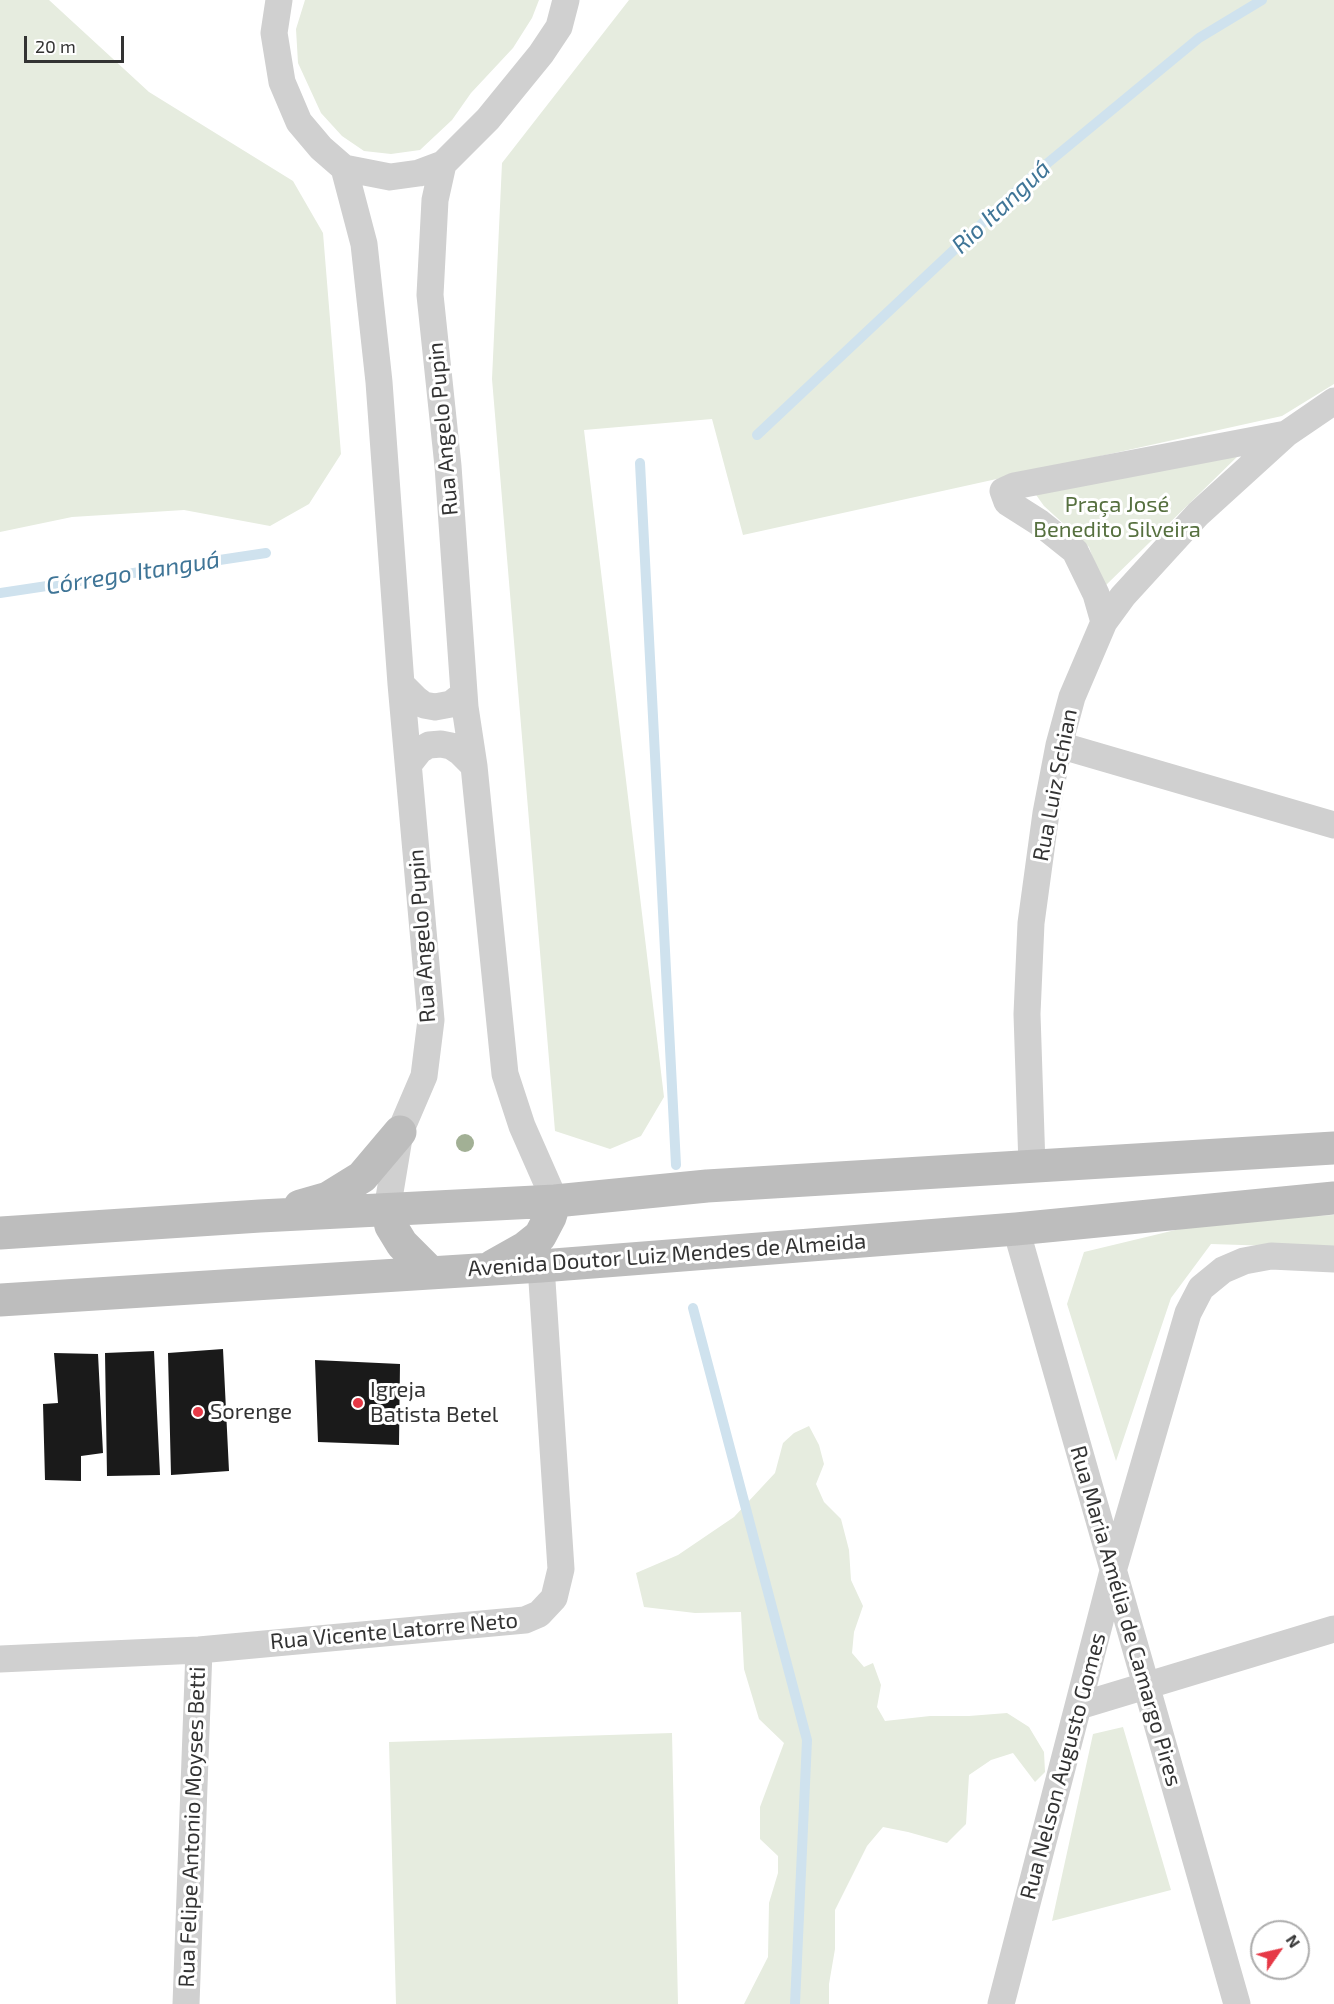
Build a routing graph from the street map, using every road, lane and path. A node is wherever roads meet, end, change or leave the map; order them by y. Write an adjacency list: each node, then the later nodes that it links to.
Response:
1 (279, 0): 6 (street)
2 (566, 0): 4 (street)
3 (583, 0): 4 (street)
4 (559, 27): 5 (street)
5 (443, 164): 6 (street); 11 (street, Rua Angelo Pupin)
6 (344, 168): 10 (street, Rua Angelo Pupin)
7 (1334, 401): 8 (street, Rua Luiz Schian)
8 (1286, 434): 9 (street, Rua Luiz Schian); 9 (street)
9 (1104, 622): 12 (street, Rua Luiz Schian)
10 (401, 684): 11 (street); 13 (street, Rua Angelo Pupin)
11 (464, 694): 14 (street, Rua Angelo Pupin)
12 (1059, 745): 15 (street); 18 (street, Rua Luiz Schian)
13 (409, 764): 14 (street); 16 (street, Rua Angelo Pupin)
14 (474, 766): 20 (street, Rua Angelo Pupin)
15 (1334, 825)
16 (400, 1132): 21 (street, Rua Angelo Pupin); 22 (main road)
17 (1334, 1148): 18 (main road)
18 (1032, 1166): 20 (main road)
19 (1334, 1198): 23 (main road, Avenida Doutor Luiz Mendes de Almeida)
20 (555, 1201): 21 (main road); 27 (main road)
21 (387, 1210): 22 (main road); 28 (main road)
22 (260, 1216): 24 (main road)
23 (1016, 1229): 26 (main road, Avenida Doutor Luiz Mendes de Almeida); 30 (street, Rua Maria Amélia de Camargo Pires)
24 (0, 1233)
25 (1334, 1259): 30 (street, Rua Nelson Augusto Gomes)
26 (541, 1266): 27 (main road, Avenida Doutor Luiz Mendes de Almeida); 32 (street, Rua Vicente Latorre Neto)
27 (487, 1269): 28 (main road, Avenida Doutor Luiz Mendes de Almeida)
28 (430, 1272): 29 (main road, Avenida Doutor Luiz Mendes de Almeida)
29 (0, 1300)
30 (1113, 1571): 34 (street, Rua Maria Amélia de Camargo Pires); 35 (street, Rua Nelson Augusto Gomes)
31 (1334, 1629): 34 (street)
32 (199, 1650): 33 (street, Rua Vicente Latorre Neto); 36 (street, Rua Felipe Antonio Moyses Betti)
33 (0, 1659)
34 (1146, 1687): 35 (street); 38 (street, Rua Maria Amélia de Camargo Pires)
35 (1079, 1707): 37 (street, Rua Nelson Augusto Gomes)
36 (186, 2004)
37 (1001, 2004)
38 (1237, 2004)

